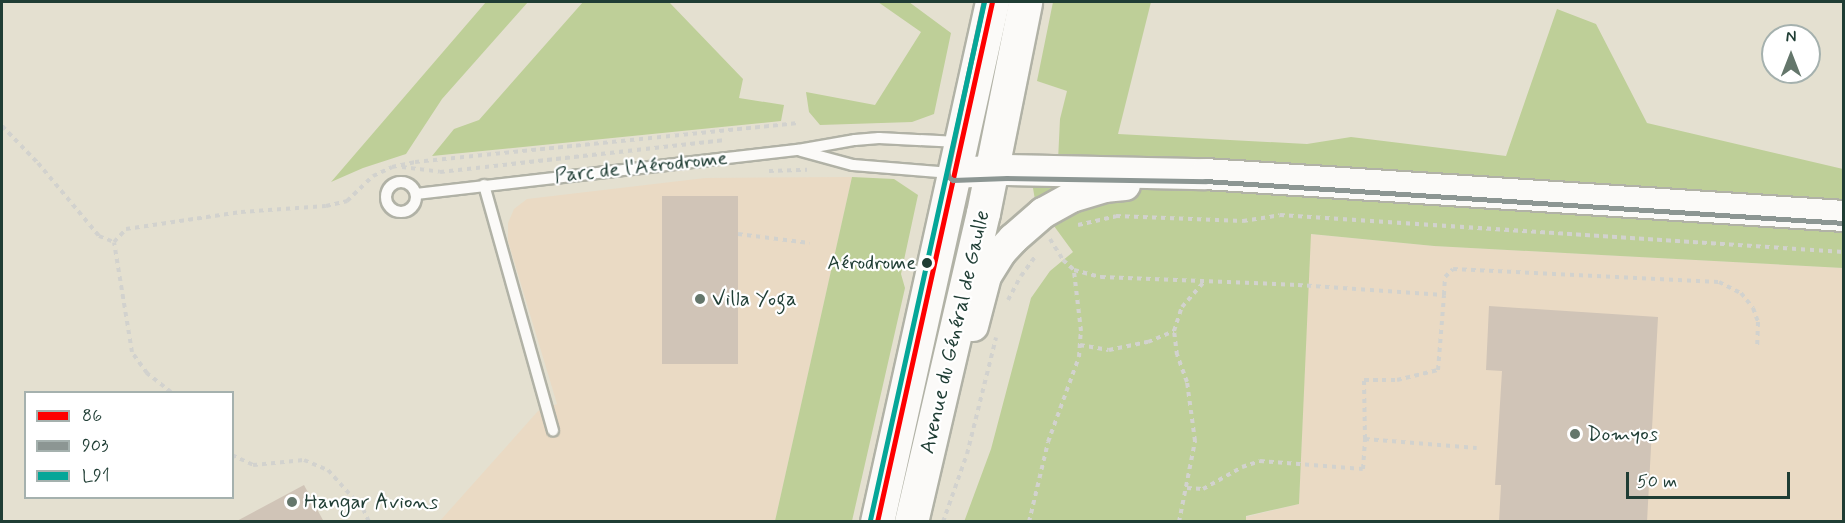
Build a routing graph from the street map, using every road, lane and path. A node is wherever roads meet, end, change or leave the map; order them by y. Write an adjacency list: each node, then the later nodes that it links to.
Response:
1 (992, 2): 7 (main road, Avenue du Général de Gaulle)
2 (1025, 2): 8 (main road, Avenue du Général de Gaulle)
3 (798, 123): 9 (path)
4 (2, 126): 18 (path)
5 (734, 140): 9 (path)
6 (798, 150): 7 (lane, Parc de l'Aérodrome); 7 (lane, Parc de l'Aérodrome); 11 (lane, Parc de l'Aérodrome)
7 (958, 158): 8 (main road); 39 (main road, Avenue du Général de Gaulle)
8 (993, 161): 10 (main road); 37 (main road, Avenue du Général de Gaulle)
9 (392, 167): 18 (path)
10 (1274, 178): 13 (main road); 37 (main road)
11 (484, 185): 12 (lane, Parc de l'Aérodrome); 32 (lane)
12 (416, 194)
13 (1844, 216)
14 (1067, 230): 22 (path)
15 (738, 234): 19 (path)
16 (1059, 235): 17 (path)
17 (1052, 241): 20 (path); 23 (path)
18 (114, 242): 31 (path)
19 (809, 243)
20 (1047, 245)
21 (1042, 249): 26 (path)
22 (1844, 252)
23 (1074, 270): 24 (path); 29 (path)
24 (1205, 280): 25 (path); 27 (path)
25 (1444, 295): 30 (path); 33 (path)
26 (1006, 304)
27 (1174, 331): 29 (path); 36 (path)
28 (997, 337): 40 (path)
29 (1080, 345): 41 (path)
30 (1757, 346)
31 (169, 391)
32 (553, 430)
33 (1365, 439): 34 (path); 36 (path)
34 (1477, 448)
35 (234, 456): 38 (path)
36 (1187, 488): 42 (path)
37 (914, 506)
38 (369, 522)
39 (877, 522)
40 (943, 522)
41 (1029, 522)
42 (1179, 522)

